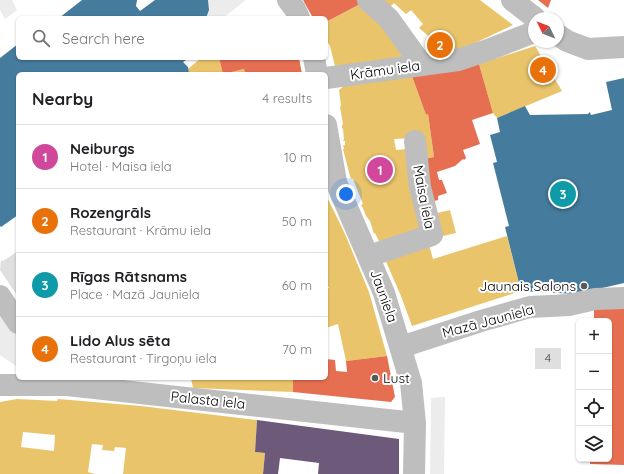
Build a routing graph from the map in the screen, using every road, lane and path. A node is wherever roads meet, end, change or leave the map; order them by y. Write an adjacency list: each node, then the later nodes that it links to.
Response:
1 (288, 0): 5 (street)
2 (368, 0): 10 (street)
3 (512, 0): 4 (street)
4 (528, 13)
5 (298, 16)
6 (528, 34): 10 (street, Krāmu iela)
7 (564, 39): 8 (street)
8 (624, 47)
9 (314, 60): 11 (street)
10 (422, 64): 12 (street, Krāmu iela)
11 (317, 72)
12 (328, 78)
13 (328, 136): 15 (street, Jauniela)
14 (415, 141): 15 (street, Maisa iela)
15 (369, 256): 19 (street, Jauniela)
16 (0, 296): 18 (street)
17 (624, 298): 19 (street, Mazā Jauniela)
18 (16, 321)
19 (401, 347): 24 (street, Jauniela)
20 (163, 380): 23 (street)
21 (56, 382): 22 (street, Palasta iela); 23 (street, Palasta iela)
22 (0, 385)
23 (146, 393): 24 (street, Palasta iela)
24 (415, 423): 25 (street, Jauniela)
25 (414, 474)

